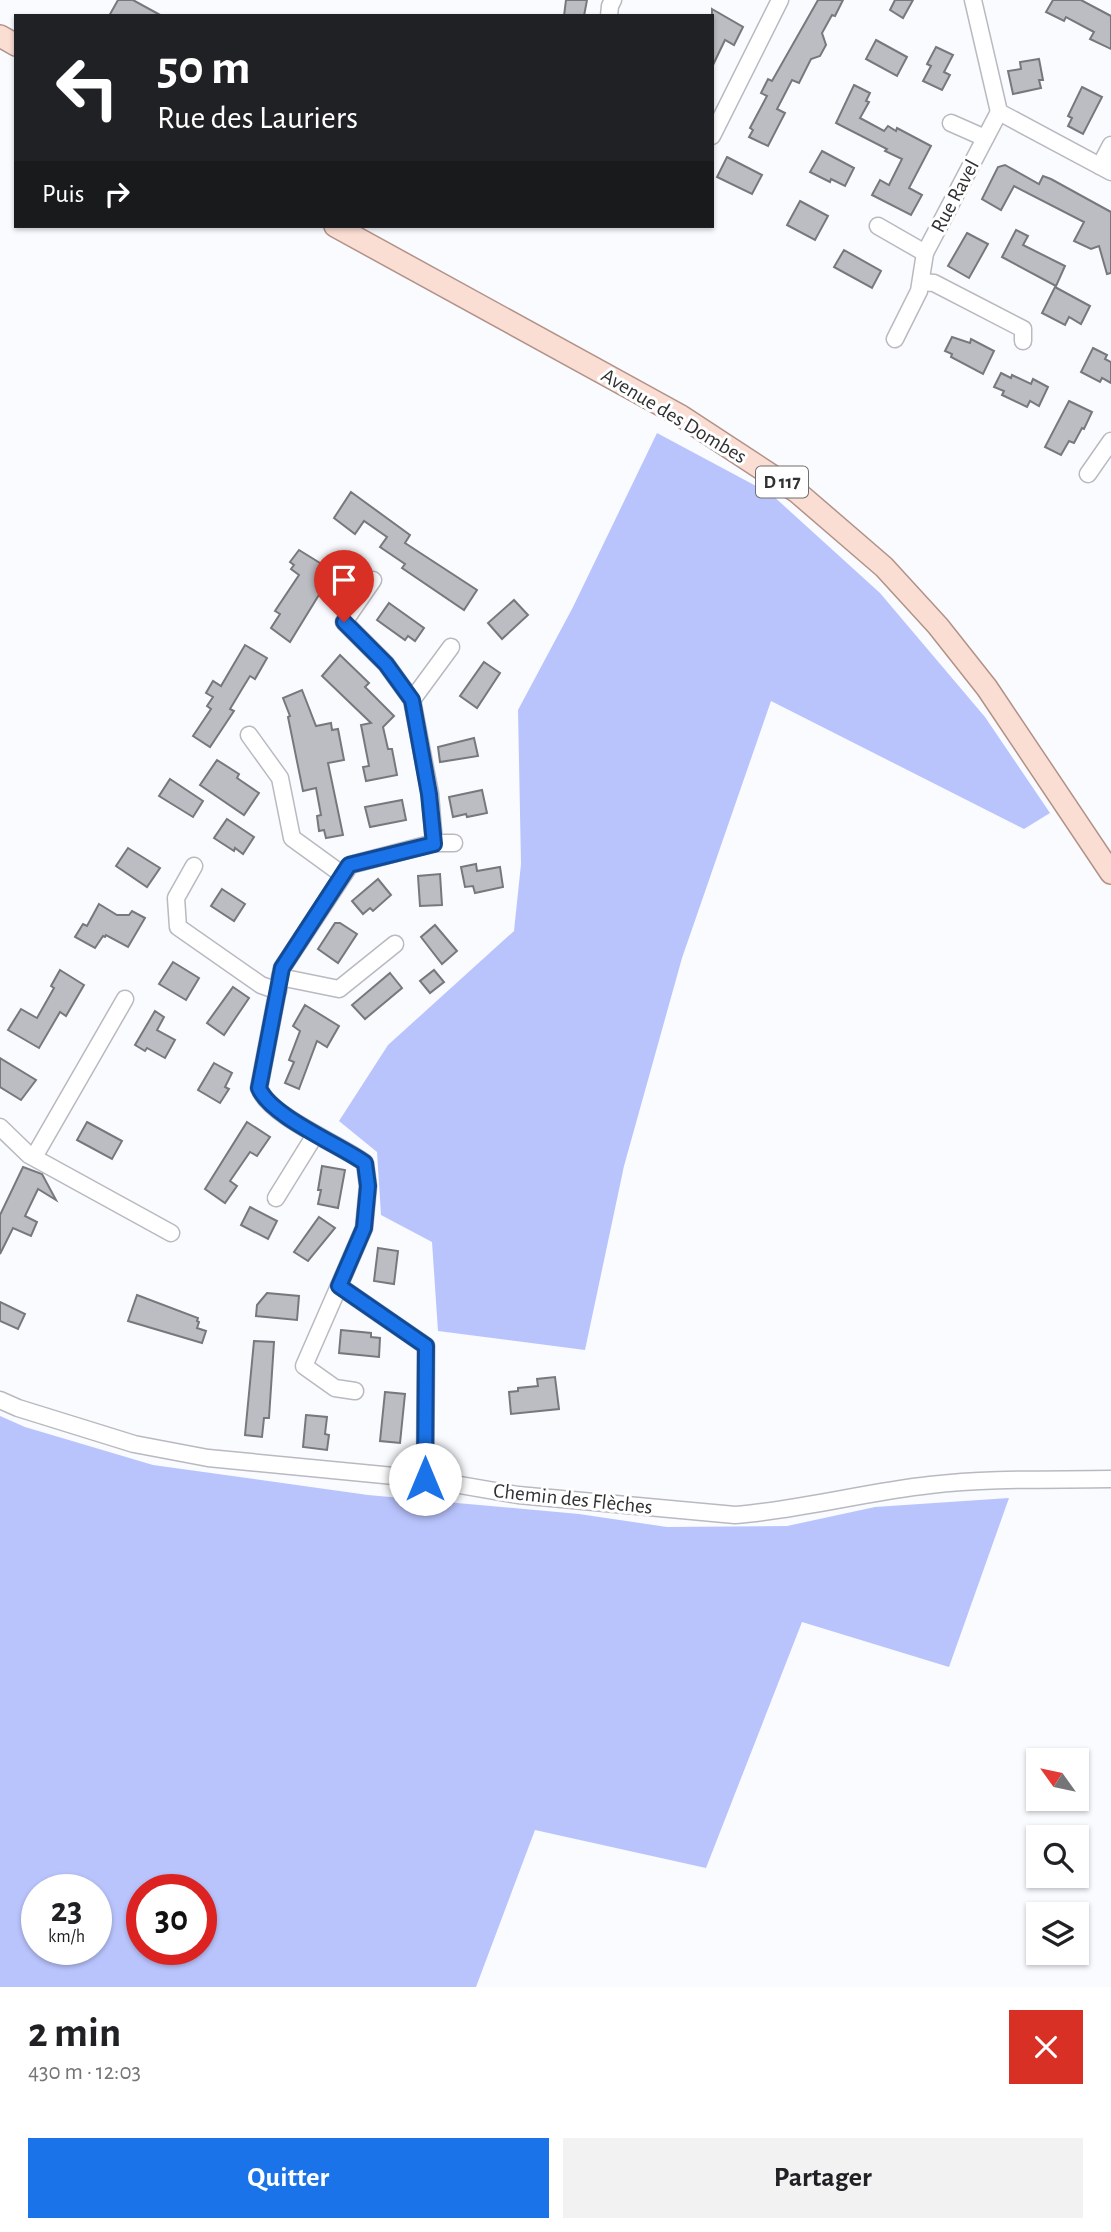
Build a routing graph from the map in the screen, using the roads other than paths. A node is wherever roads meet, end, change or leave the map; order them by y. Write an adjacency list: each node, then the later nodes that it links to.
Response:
1 (780, 0): 3 (street)
2 (973, 0): 5 (street)
3 (729, 102): 4 (street); 7 (street)
4 (714, 109)
5 (999, 112): 8 (street, Rue Ravel); 10 (street)
6 (951, 122): 8 (street)
7 (714, 132)
8 (985, 138): 13 (street, Rue Ravel)
9 (1111, 145): 10 (street)
10 (1105, 169)
11 (878, 226): 13 (street)
12 (339, 228): 26 (main road, Avenue des Dombes / D 117)
13 (925, 253): 14 (street, Rue Ravel)
14 (921, 282): 15 (street, Rue Ravel); 16 (street)
15 (895, 340)
16 (1023, 341)
17 (1111, 442): 18 (street)
18 (1088, 474)
19 (373, 580): 21 (street)
20 (451, 647): 21 (street)
21 (412, 700): 24 (street)
22 (249, 735): 27 (street)
23 (454, 842): 24 (street)
24 (434, 844): 27 (street)
25 (194, 866): 29 (street)
26 (1111, 873)
27 (343, 875): 29 (street)
28 (395, 944): 29 (street)
29 (279, 984): 32 (street)
30 (125, 999): 33 (street)
31 (0, 1126): 33 (street)
32 (315, 1135): 34 (street); 36 (street)
33 (34, 1157): 35 (street)
34 (276, 1198)
35 (171, 1233)
36 (339, 1286): 37 (street); 39 (street)
37 (355, 1391)
38 (0, 1400): 39 (street, Chemin des Flèches)
39 (425, 1479): 40 (street, Chemin des Flèches)
40 (1111, 1479)

